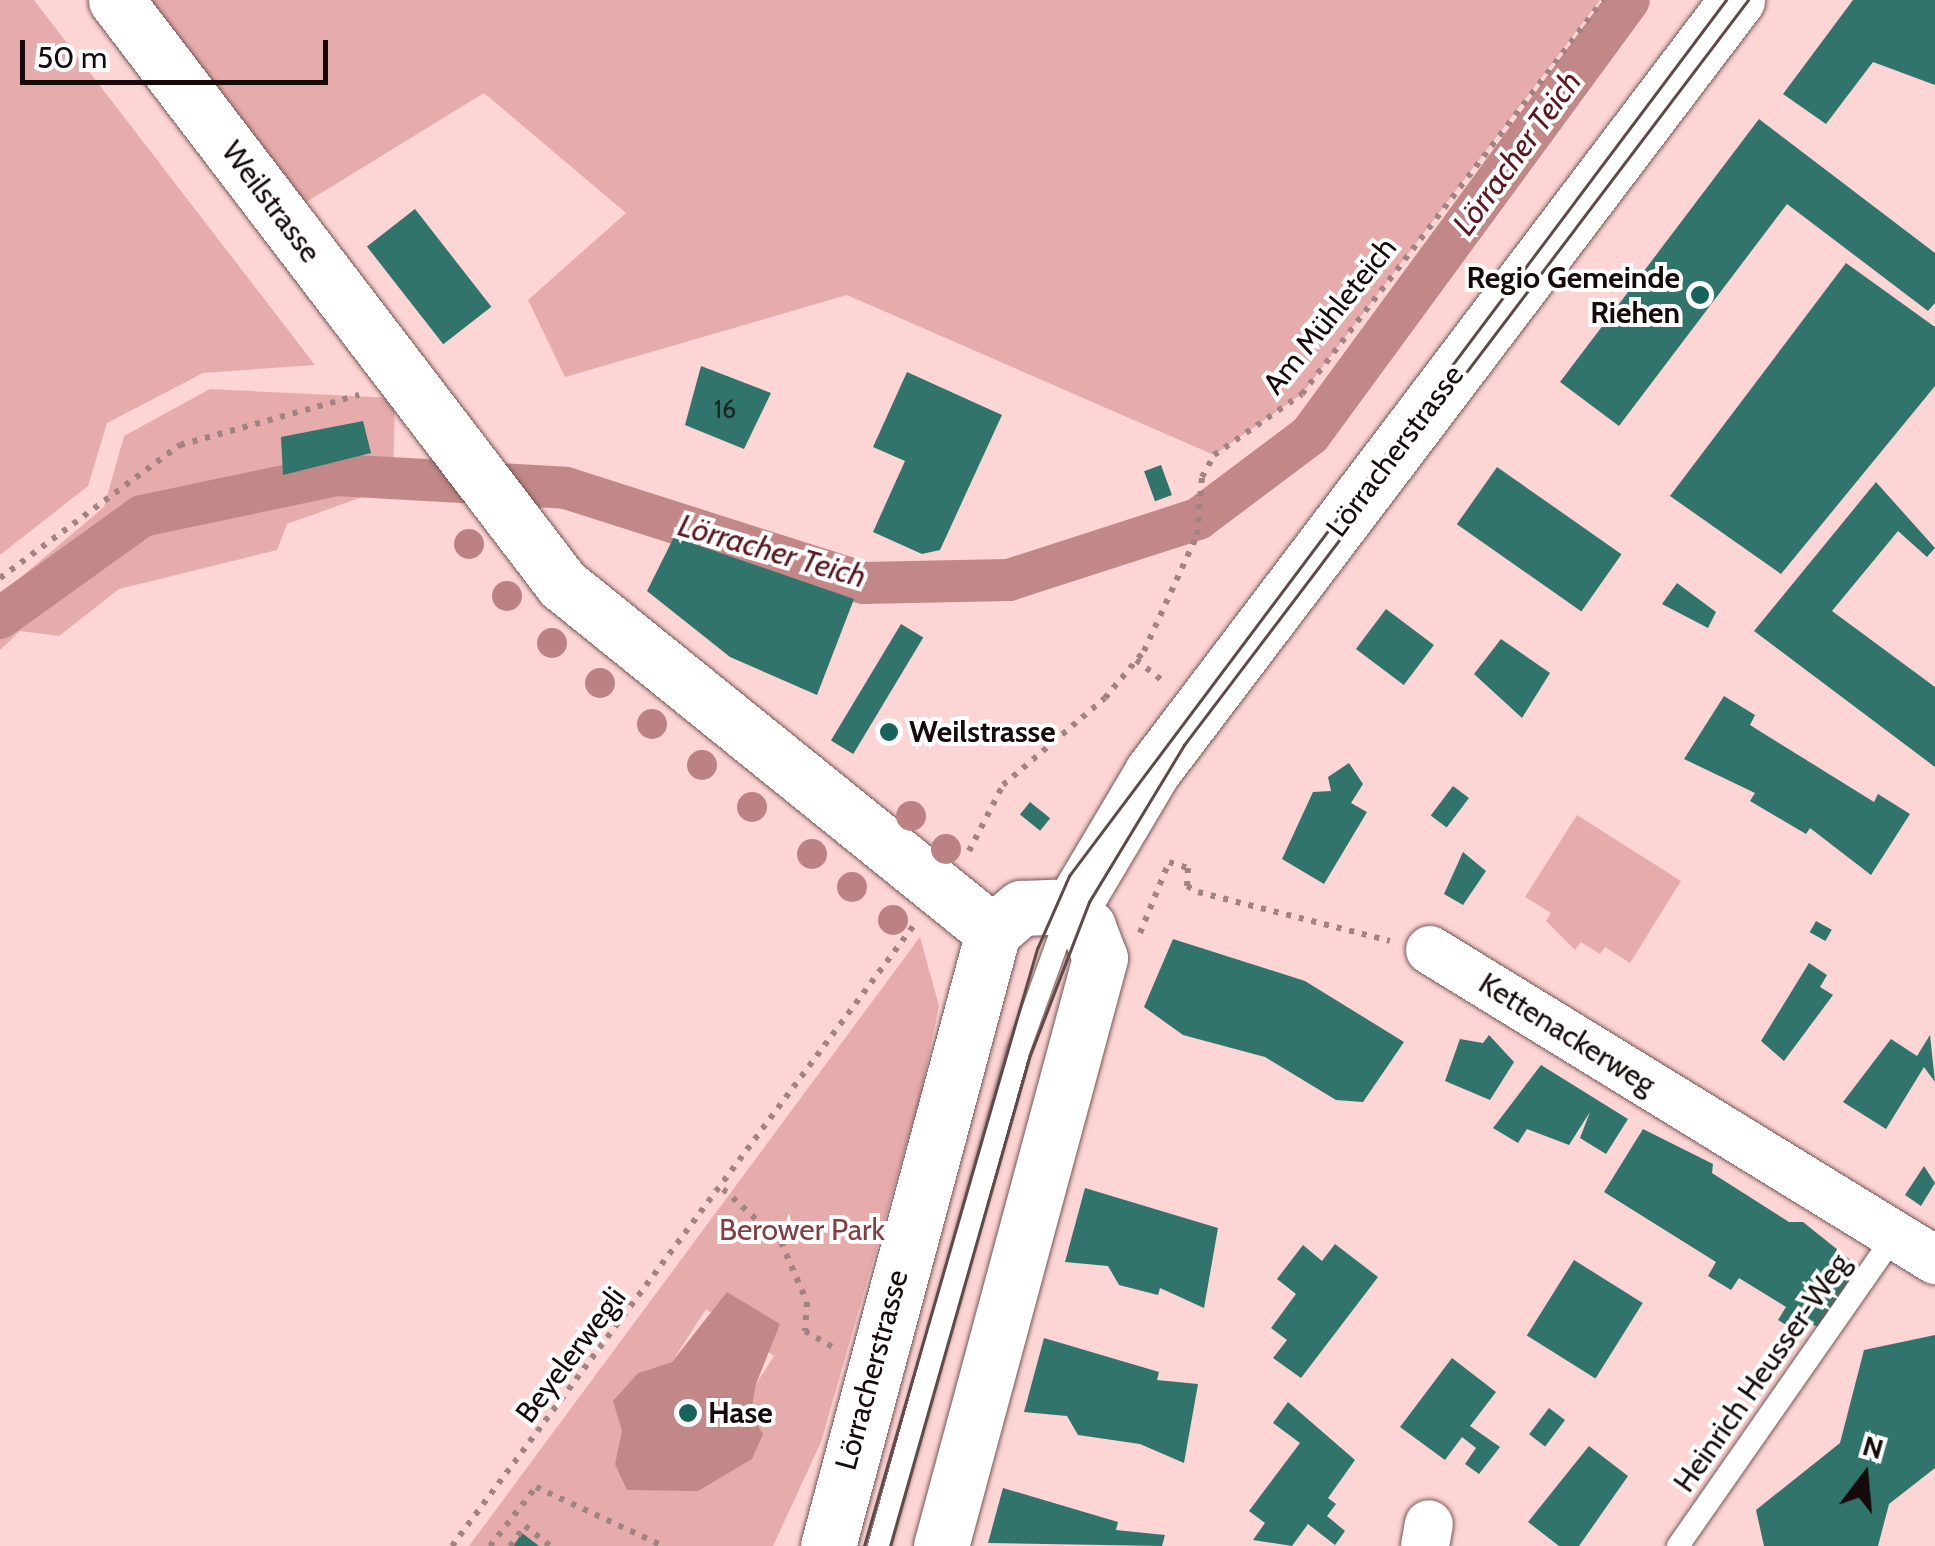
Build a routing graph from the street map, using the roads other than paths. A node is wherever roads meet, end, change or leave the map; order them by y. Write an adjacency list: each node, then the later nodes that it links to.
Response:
1 (116, 0): 4 (main road, Weilstrasse)
2 (1737, 0): 3 (main road, Lörracherstrasse)
3 (1069, 912): 4 (main road); 9 (lane); 10 (main road)
4 (994, 932): 8 (main road, Lörracherstrasse)
5 (1430, 950): 6 (street, Kettenackerweg)
6 (1896, 1235): 7 (street, Kettenackerweg); 11 (lane, Heinrich Heusser-Weg)
7 (1935, 1260)
8 (828, 1546)
9 (878, 1546)
10 (941, 1546)
11 (1678, 1546)

